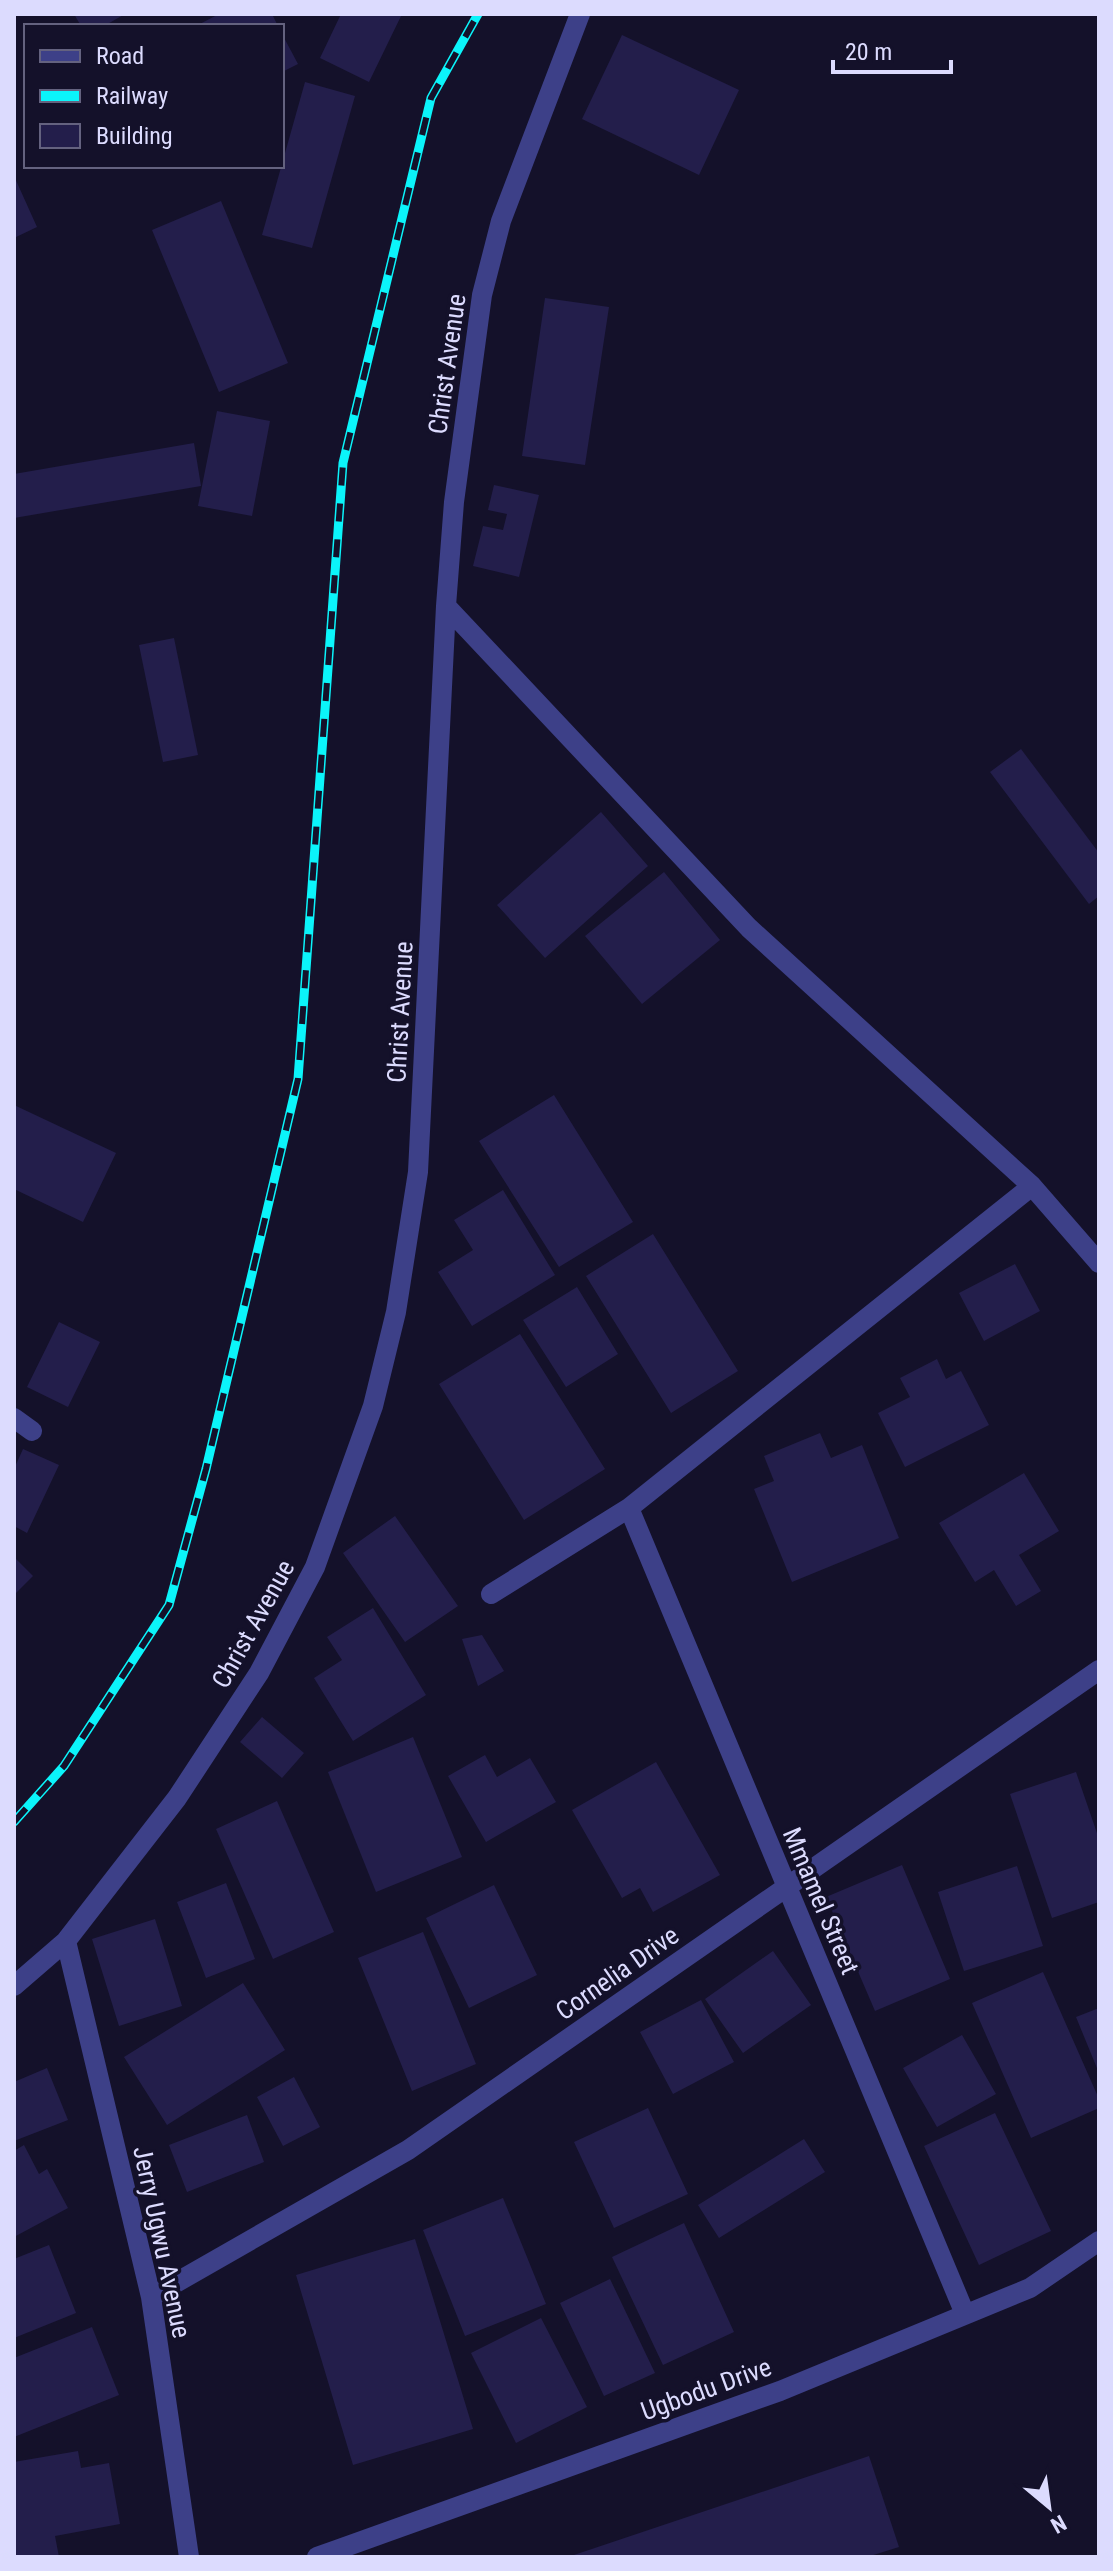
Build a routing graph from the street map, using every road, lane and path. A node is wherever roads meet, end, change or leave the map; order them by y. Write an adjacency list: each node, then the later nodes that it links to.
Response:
1 (580, 14): 2 (street, Christ Avenue)
2 (446, 606): 3 (street); 11 (street, Christ Avenue)
3 (1032, 1186): 4 (street); 7 (street)
4 (1099, 1263)
5 (14, 1418): 6 (street)
6 (32, 1431)
7 (629, 1508): 8 (street); 10 (street, Mmamel Street)
8 (491, 1594)
9 (1099, 1670): 10 (street, Cornelia Drive)
10 (787, 1887): 14 (street, Cornelia Drive); 15 (street, Mmamel Street)
11 (66, 1941): 12 (street, Christ Avenue); 14 (street, Jerry Ugwu Avenue)
12 (14, 1986)
13 (1099, 2241): 15 (street, Ugbodu Drive)
14 (151, 2297): 16 (street, Jerry Ugwu Avenue)
15 (965, 2314): 17 (street, Ugbodu Drive)
16 (189, 2557)
17 (317, 2557)

